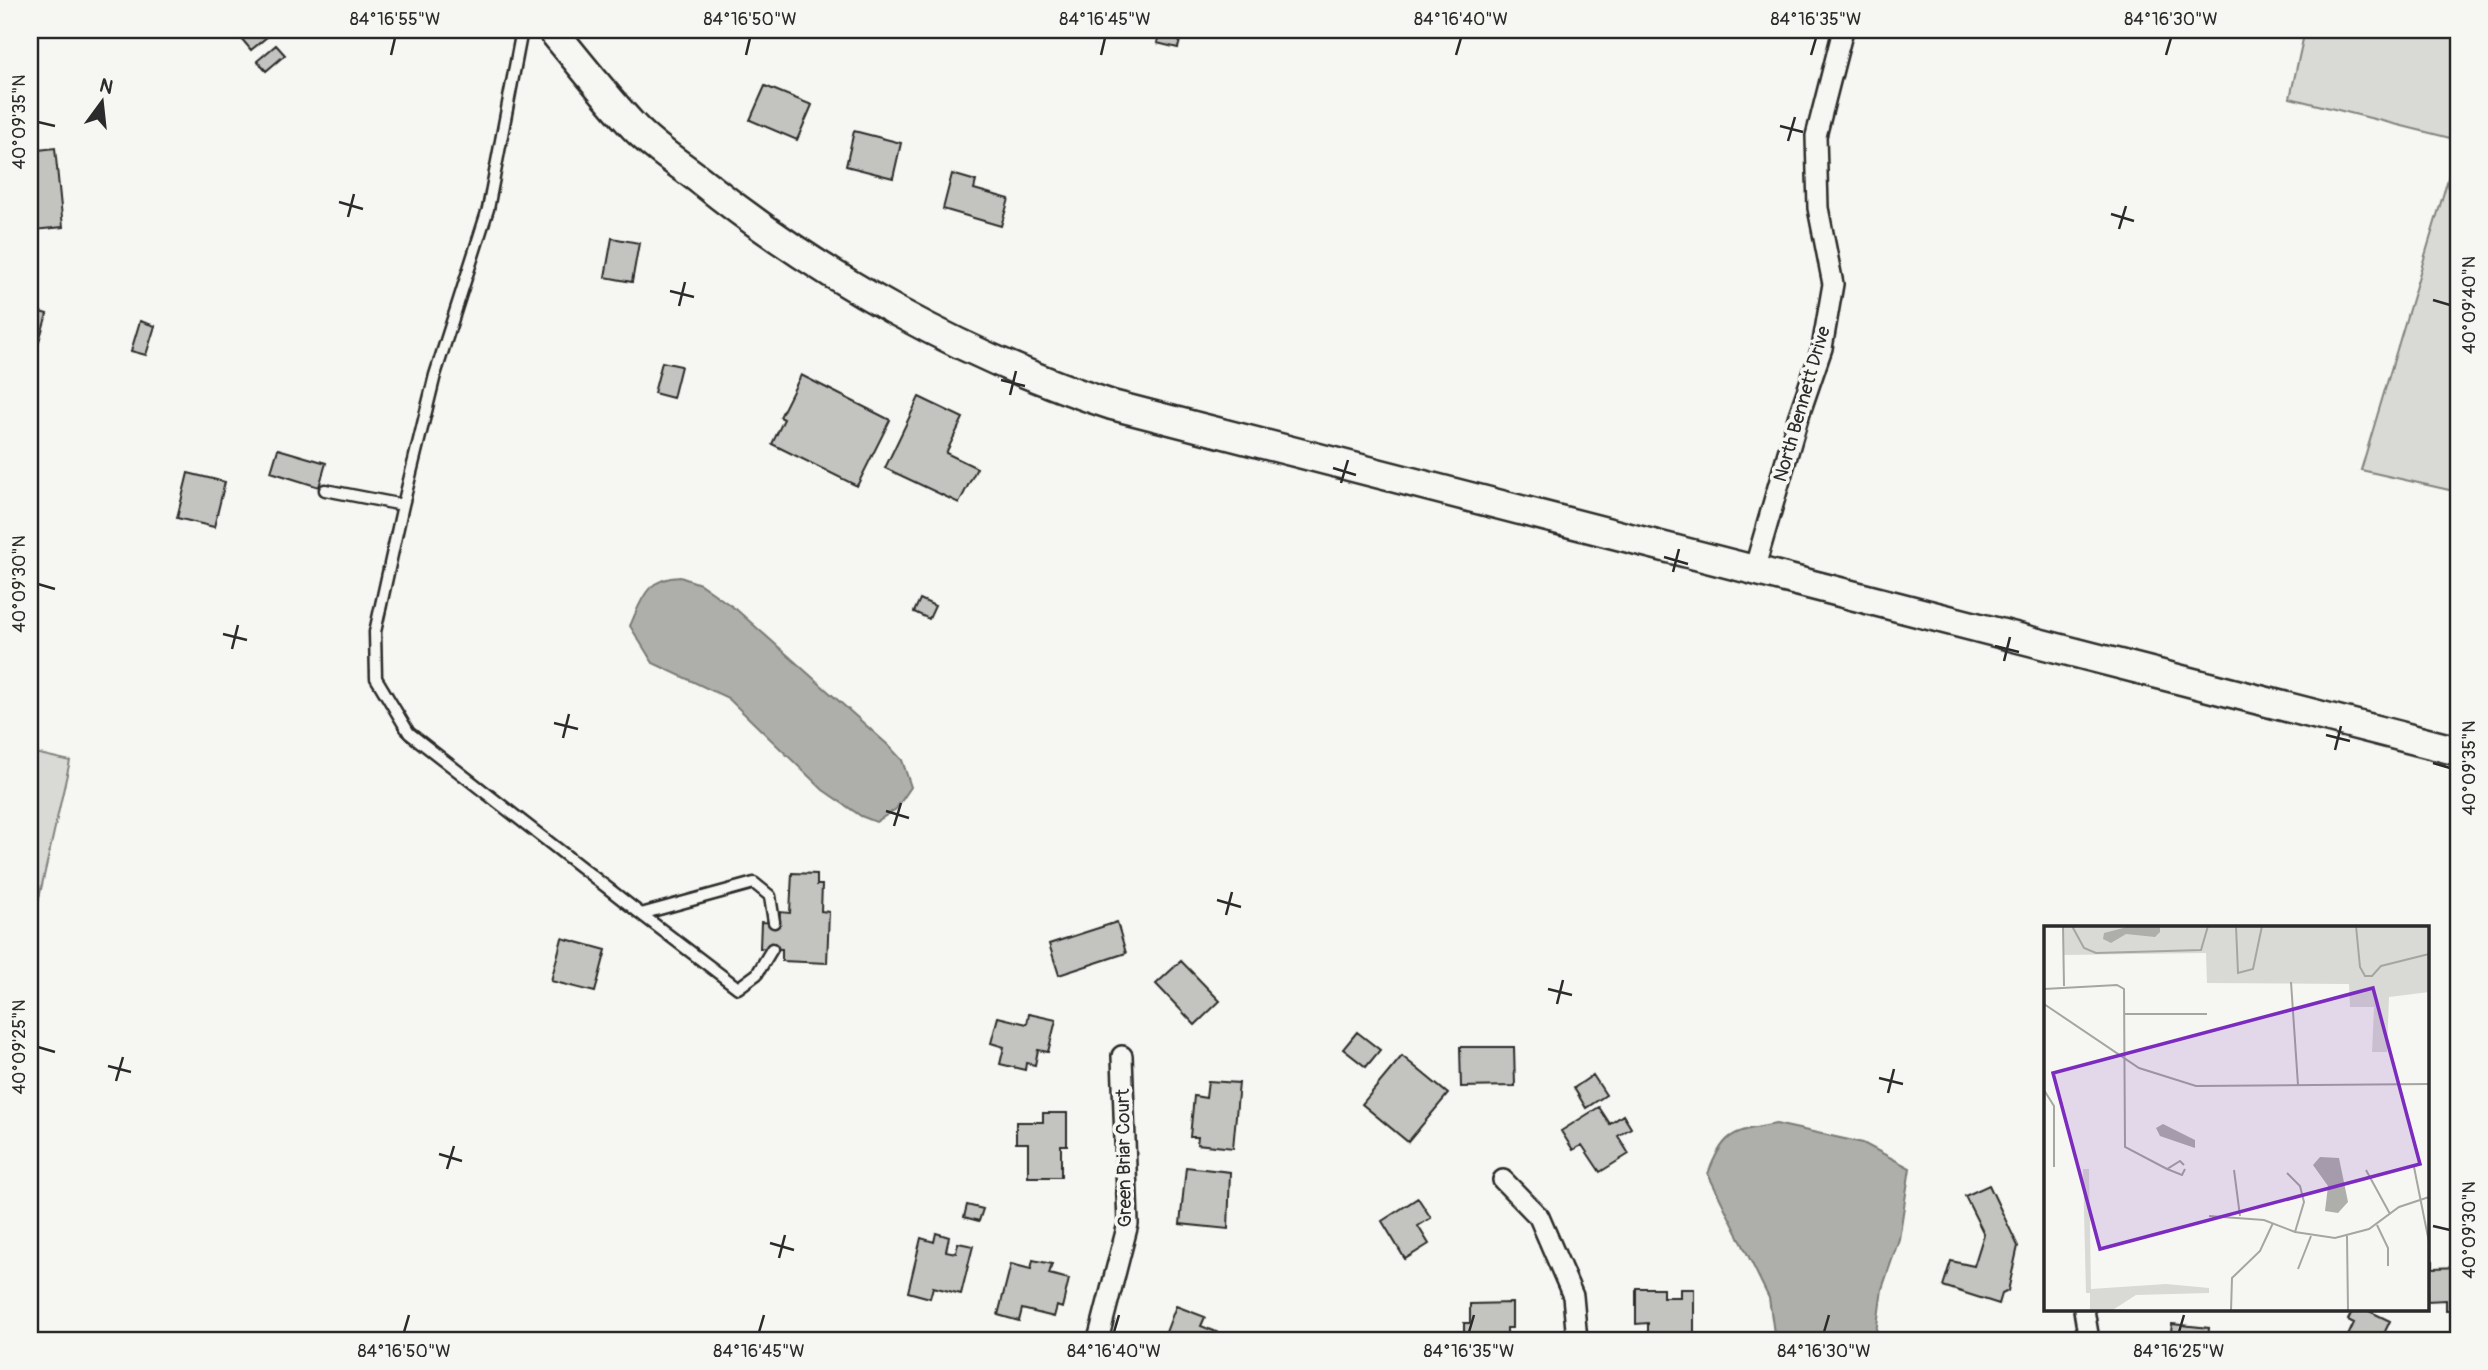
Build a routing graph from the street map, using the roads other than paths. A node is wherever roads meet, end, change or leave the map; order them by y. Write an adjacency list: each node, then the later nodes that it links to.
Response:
1 (522, 30): 5 (lane)
2 (552, 30): 6 (main road)
3 (1843, 30): 6 (street, North Bennett Drive)
4 (325, 490): 5 (lane)
5 (403, 505): 8 (lane)
6 (1754, 570): 7 (main road)
7 (2458, 751)
8 (641, 914): 9 (lane); 10 (lane)
9 (774, 922)
10 (772, 949)
11 (1122, 1056): 14 (street, Green Briar Court)
12 (1503, 1180): 15 (street)
13 (2084, 1310): 16 (street)
14 (1098, 1340)
15 (1577, 1340)
16 (2089, 1340)

